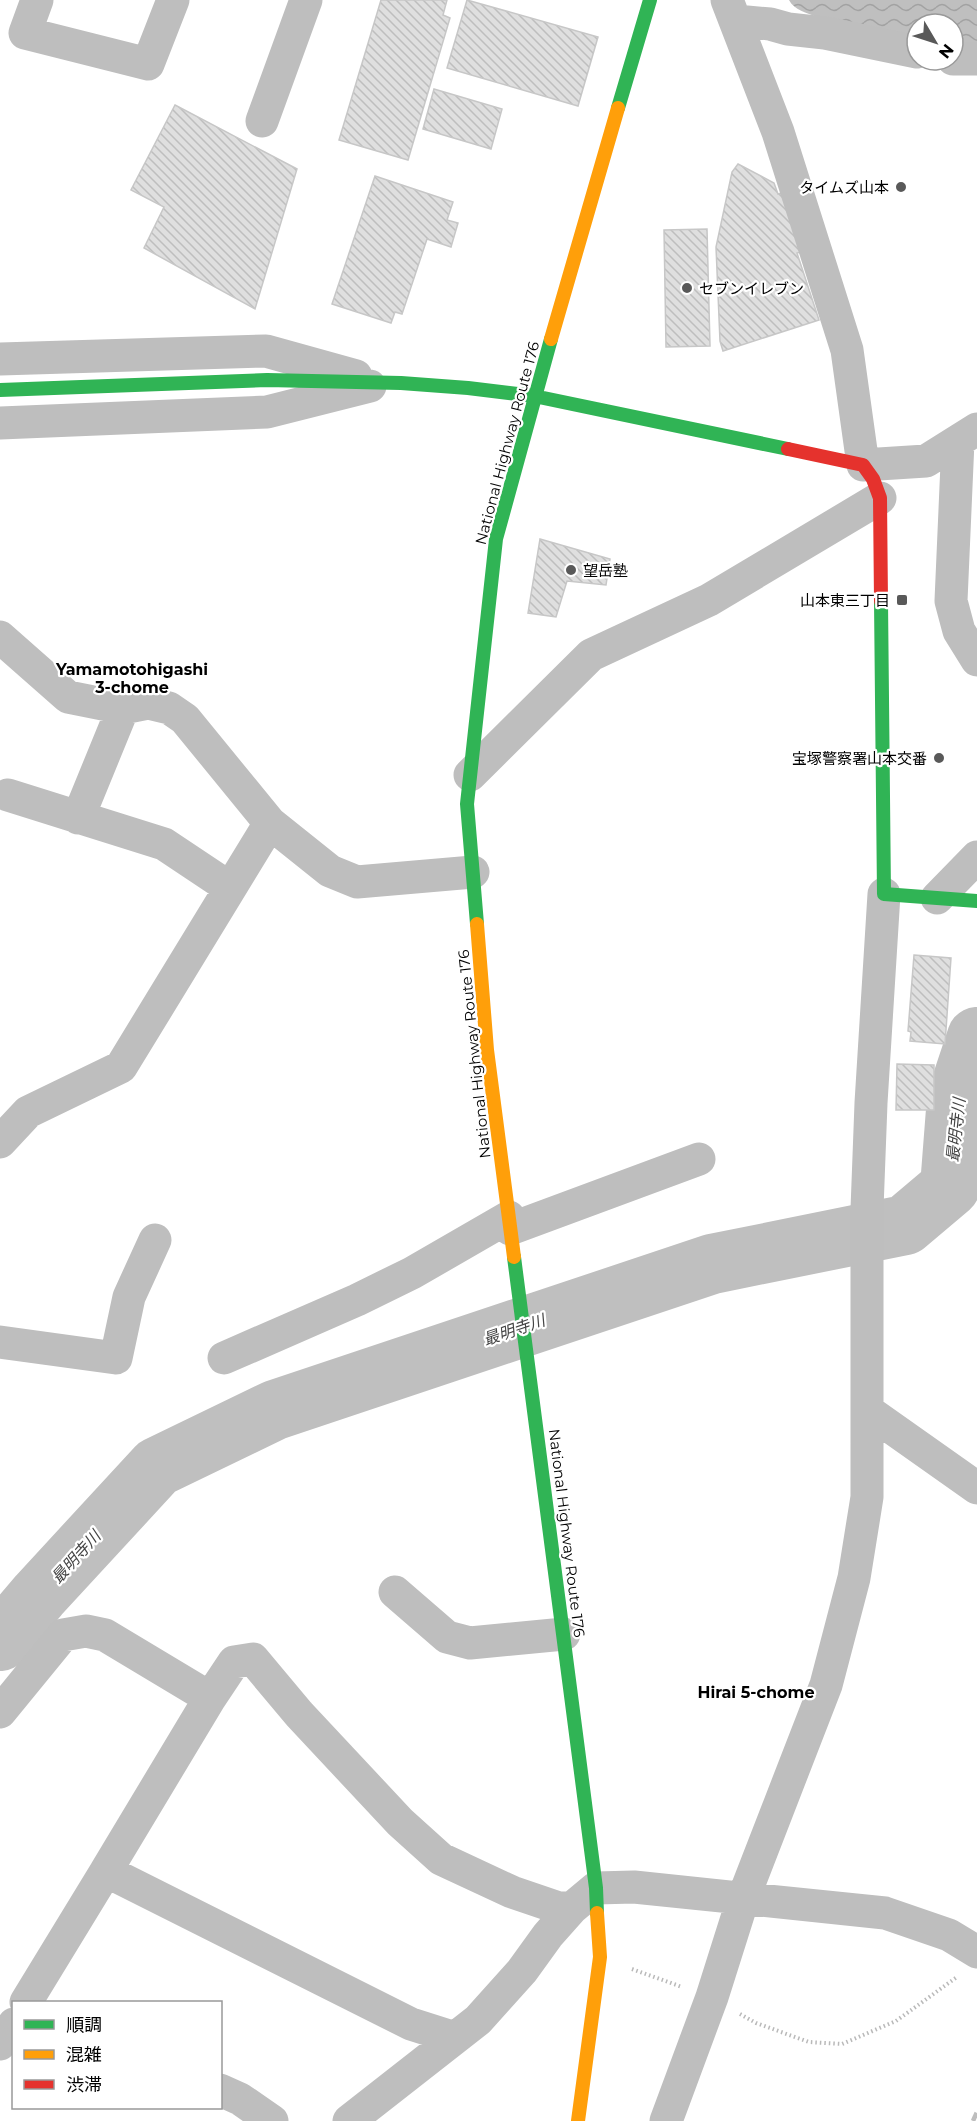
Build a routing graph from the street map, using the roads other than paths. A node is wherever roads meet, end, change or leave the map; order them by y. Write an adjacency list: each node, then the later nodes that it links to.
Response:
1 (37, 0): 2 (street)
2 (173, 0)
3 (306, 0): 7 (street)
4 (650, 0): 11 (main road, National Highway Route 176)
5 (732, 10): 6 (street); 14 (street)
6 (905, 50)
7 (262, 121)
8 (0, 359): 9 (street)
9 (383, 383): 10 (main road); 11 (main road); 12 (street)
10 (0, 390)
11 (534, 396): 14 (main road); 19 (main road, National Highway Route 176)
12 (0, 423)
13 (967, 435): 14 (street); 17 (street)
14 (863, 465): 15 (main road)
15 (880, 498): 19 (street); 26 (main road)
16 (0, 637): 18 (street)
17 (977, 660)
18 (123, 708): 21 (street); 22 (street)
19 (470, 775): 24 (main road, National Highway Route 176)
20 (8, 795): 21 (street)
21 (78, 818): 25 (street)
22 (270, 823): 24 (street); 25 (street)
23 (977, 857): 27 (street)
24 (473, 872): 31 (main road, National Highway Route 176)
25 (230, 888): 29 (street)
26 (884, 894): 27 (main road); 35 (street)
27 (937, 898): 28 (main road)
28 (977, 901)
29 (0, 1142)
30 (699, 1159): 31 (street)
31 (510, 1223): 34 (street); 38 (main road, National Highway Route 176)
32 (155, 1240): 33 (street)
33 (0, 1342)
34 (224, 1358)
35 (868, 1410): 36 (street); 43 (street)
36 (977, 1488)
37 (395, 1592): 38 (street)
38 (564, 1634): 42 (main road, National Highway Route 176)
39 (210, 1698): 40 (street); 41 (street); 42 (street)
40 (0, 1712)
41 (106, 1871): 45 (street); 47 (street)
42 (584, 1898): 43 (street); 47 (street); 52 (main road, National Highway Route 176)
43 (743, 1899): 44 (street); 53 (street)
44 (968, 1964)
45 (27, 2001)
46 (12, 2027): 48 (street)
47 (455, 2038): 51 (street)
48 (0, 2044)
49 (222, 2091): 50 (street)
50 (272, 2121)
51 (349, 2121)
52 (578, 2121)
53 (666, 2121)

